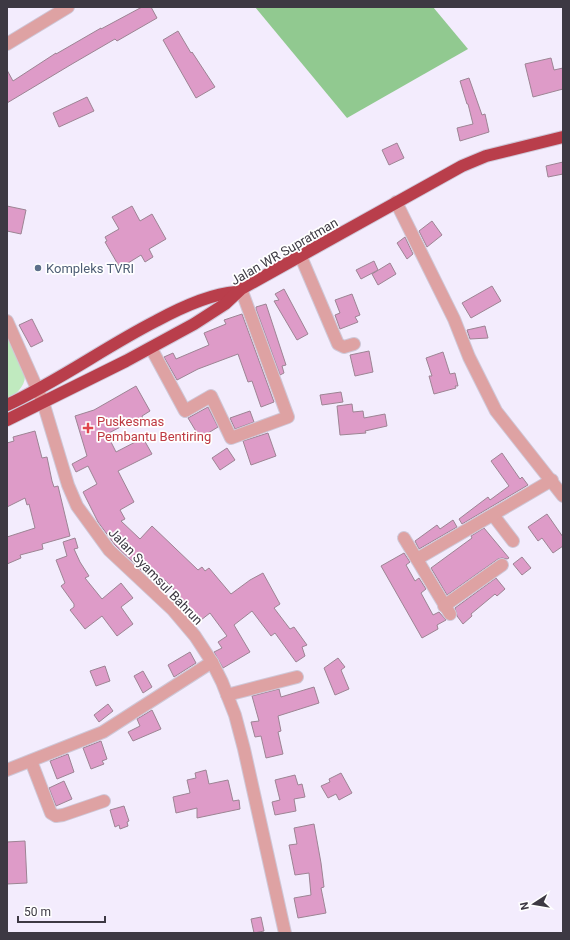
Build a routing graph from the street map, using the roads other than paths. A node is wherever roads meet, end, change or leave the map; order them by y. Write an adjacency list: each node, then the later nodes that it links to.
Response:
1 (68, 7): 2 (street)
2 (7, 44)
3 (563, 137): 4 (highway, Jalan WR Supratman)
4 (396, 202): 5 (highway, Jalan WR Supratman); 13 (street)
5 (302, 257): 6 (highway, Jalan WR Supratman); 8 (street)
6 (239, 291): 9 (highway, Jalan WR Supratman); 9 (street); 10 (highway)
7 (7, 321): 10 (street, Jalan Syamsul Bahrun)
8 (354, 344)
9 (151, 348): 10 (highway, Jalan WR Supratman)
10 (41, 396): 11 (highway); 12 (highway, Jalan WR Supratman); 20 (street, Jalan Syamsul Bahrun)
11 (7, 405)
12 (7, 420)
13 (552, 480): 14 (street); 15 (street)
14 (563, 496)
15 (493, 515): 17 (street); 18 (street)
16 (404, 538): 18 (street)
17 (513, 541)
18 (417, 560): 19 (street)
19 (502, 565)
20 (212, 662): 22 (street, Jalan Syamsul Bahrun); 23 (street)
21 (297, 676): 22 (street)
22 (227, 695): 26 (street, Jalan Syamsul Bahrun)
23 (31, 761): 24 (street); 25 (street)
24 (7, 770)
25 (104, 801)
26 (285, 933)

